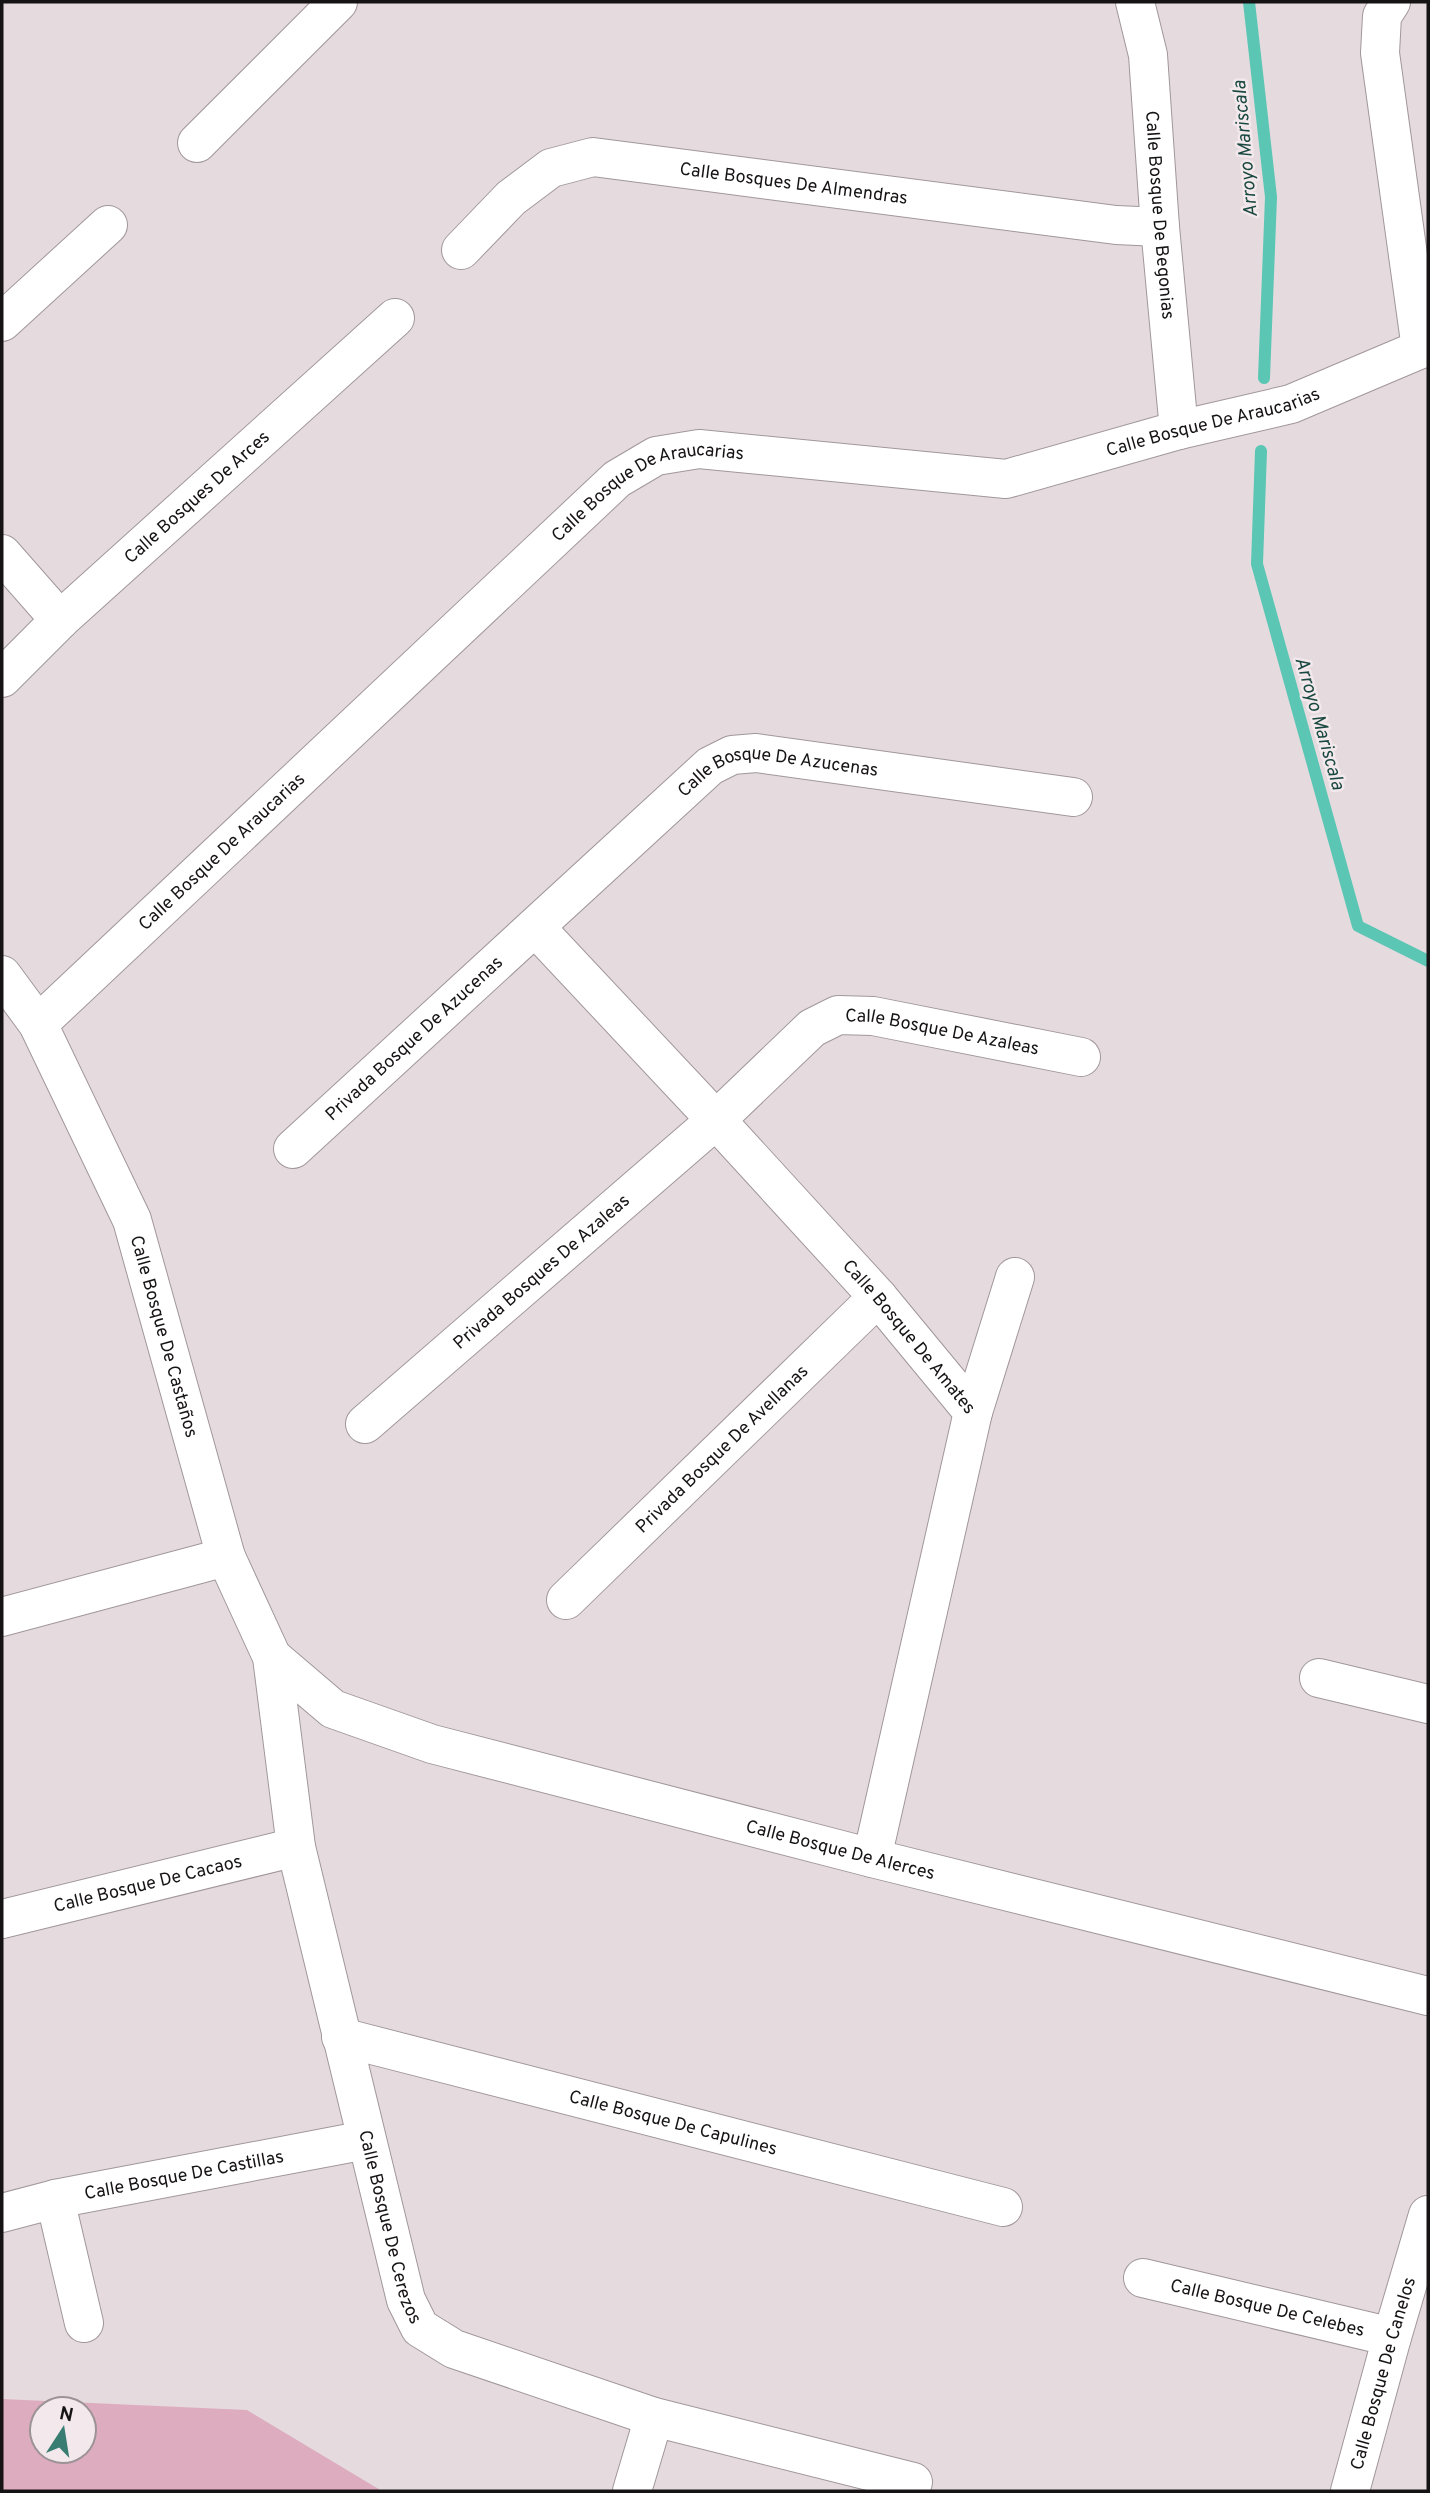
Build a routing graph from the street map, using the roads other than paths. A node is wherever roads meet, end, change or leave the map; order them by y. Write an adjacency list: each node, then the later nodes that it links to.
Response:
1 (338, 2): 4 (street)
2 (1135, 2): 6 (street, Calle Bosque De Begonias)
3 (1391, 2): 10 (street)
4 (197, 143)
5 (108, 225): 9 (street)
6 (1160, 227): 7 (street, Calle Bosques De Almendras); 11 (street, Calle Bosque De Begonias)
7 (461, 250)
8 (395, 318): 13 (street, Calle Bosques De Arces)
9 (2, 322)
10 (1425, 347): 11 (street, Calle Bosque De Araucarias)
11 (1179, 430): 18 (street, Calle Bosque De Araucarias)
12 (2, 555): 13 (street)
13 (60, 620): 14 (street, Calle Bosques De Arces)
14 (2, 678)
15 (1073, 797): 16 (street, Calle Bosque De Azucenas)
16 (535, 927): 20 (street, Calle Bosque De Amates); 21 (street, Privada Bosque De Azucenas)
17 (2, 975): 18 (street, Calle Bosque De Castaños)
18 (38, 1024): 26 (street, Calle Bosque De Castaños)
19 (1081, 1057): 20 (street, Calle Bosque De Azaleas)
20 (716, 1120): 23 (street, Calle Bosque De Amates); 25 (street, Privada Bosques De Azaleas)
21 (293, 1149)
22 (1015, 1277): 24 (street)
23 (878, 1297): 24 (street, Calle Bosque De Amates); 27 (street, Privada Bosque De Avellanas)
24 (973, 1412): 33 (street, Calle Bosque De Amates)
25 (365, 1424)
26 (226, 1557): 28 (street); 29 (street, Calle Bosque De Castaños)
27 (566, 1600)
28 (2, 1618)
29 (272, 1657): 32 (street, Calle Bosque De Cerezos); 33 (street, Calle Bosque De Alerces)
30 (1319, 1678): 31 (street)
31 (1428, 1703)
32 (296, 1847): 34 (street, Calle Bosque De Cacaos); 36 (street, Calle Bosque De Cerezos)
33 (872, 1858): 35 (street, Calle Bosque De Alerces)
34 (2, 1919)
35 (1428, 1996)
36 (341, 2037): 37 (street, Calle Bosque De Cerezos); 39 (street, Calle Bosque De Capulines)
37 (366, 2140): 38 (street, Calle Bosque De Castillas); 45 (street, Calle Bosque De Cerezos)
38 (55, 2199): 40 (street, Calle Bosque De Castillas); 43 (street)
39 (1003, 2207)
40 (2, 2213)
41 (1428, 2215): 44 (street, Calle Bosque De Canelos)
42 (1143, 2278): 44 (street, Calle Bosque De Celebes)
43 (84, 2323)
44 (1392, 2337): 48 (street, Calle Bosque De Canelos)
45 (654, 2417): 46 (street, Calle Bosque De Cerezos); 47 (street)
46 (913, 2482)
47 (632, 2491)
48 (1350, 2491)

